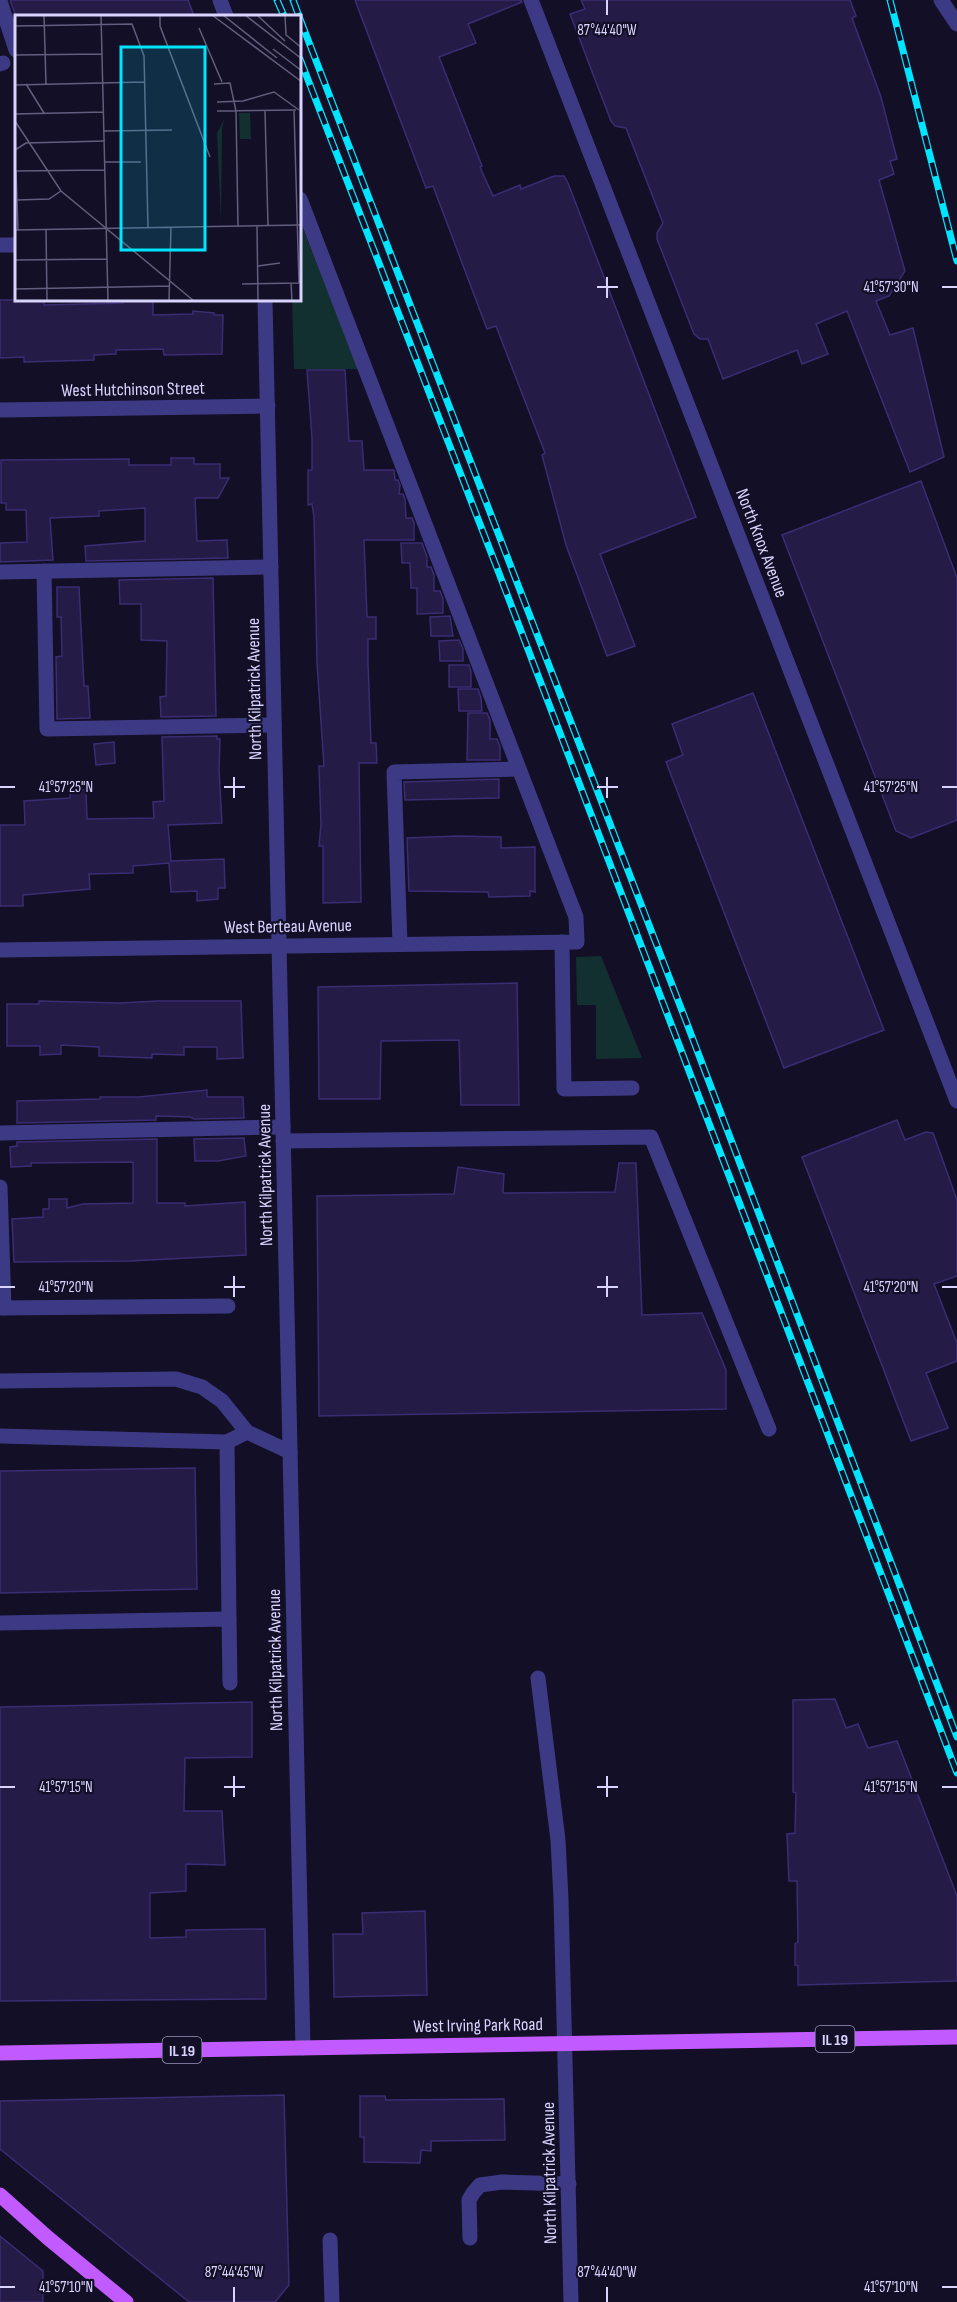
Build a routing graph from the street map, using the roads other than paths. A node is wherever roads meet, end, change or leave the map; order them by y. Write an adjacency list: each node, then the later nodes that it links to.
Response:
1 (220, 0): 5 (street)
2 (531, 0): 22 (street, North Knox Avenue)
3 (941, 0): 6 (street)
4 (0, 1): 7 (street)
5 (226, 15)
6 (957, 24)
7 (15, 47)
8 (302, 204): 16 (street)
9 (265, 302): 10 (street, North Kilpatrick Avenue)
10 (267, 406): 11 (street, West Hutchinson Street); 12 (street, North Kilpatrick Avenue)
11 (0, 410)
12 (271, 567): 13 (street); 15 (street, North Kilpatrick Avenue)
13 (44, 571): 14 (street); 15 (street)
14 (0, 572)
15 (274, 725): 19 (street, North Kilpatrick Avenue)
16 (519, 769): 17 (street); 18 (street)
17 (570, 942): 18 (street, West Berteau Avenue); 21 (street)
18 (400, 944): 19 (street, West Berteau Avenue)
19 (279, 946): 20 (street, West Berteau Avenue); 24 (street, North Kilpatrick Avenue)
20 (0, 950)
21 (632, 1088)
22 (957, 1101)
23 (0, 1133): 24 (street)
24 (283, 1134): 29 (street); 33 (street, North Kilpatrick Avenue)
25 (0, 1187): 27 (street)
26 (228, 1306): 27 (street)
27 (2, 1308)
28 (0, 1381): 30 (street)
29 (769, 1429)
30 (247, 1432): 32 (street); 33 (street)
31 (0, 1436): 32 (street)
32 (227, 1442): 34 (street)
33 (290, 1452): 40 (street, North Kilpatrick Avenue)
34 (229, 1618): 35 (street); 37 (street)
35 (0, 1623)
36 (538, 1678): 39 (street, North Kilpatrick Avenue)
37 (230, 1683)
38 (957, 2037): 39 (main road, West Irving Park Road / IL 19)
39 (566, 2043): 40 (main road, West Irving Park Road / IL 19); 42 (street, North Kilpatrick Avenue)
40 (303, 2048): 41 (main road, West Irving Park Road / IL 19)
41 (0, 2053)
42 (569, 2184): 44 (street); 48 (street, North Kilpatrick Avenue)
43 (0, 2195): 46 (main road)
44 (470, 2238)
45 (330, 2240): 47 (street)
46 (126, 2302)
47 (332, 2302)
48 (571, 2302)

